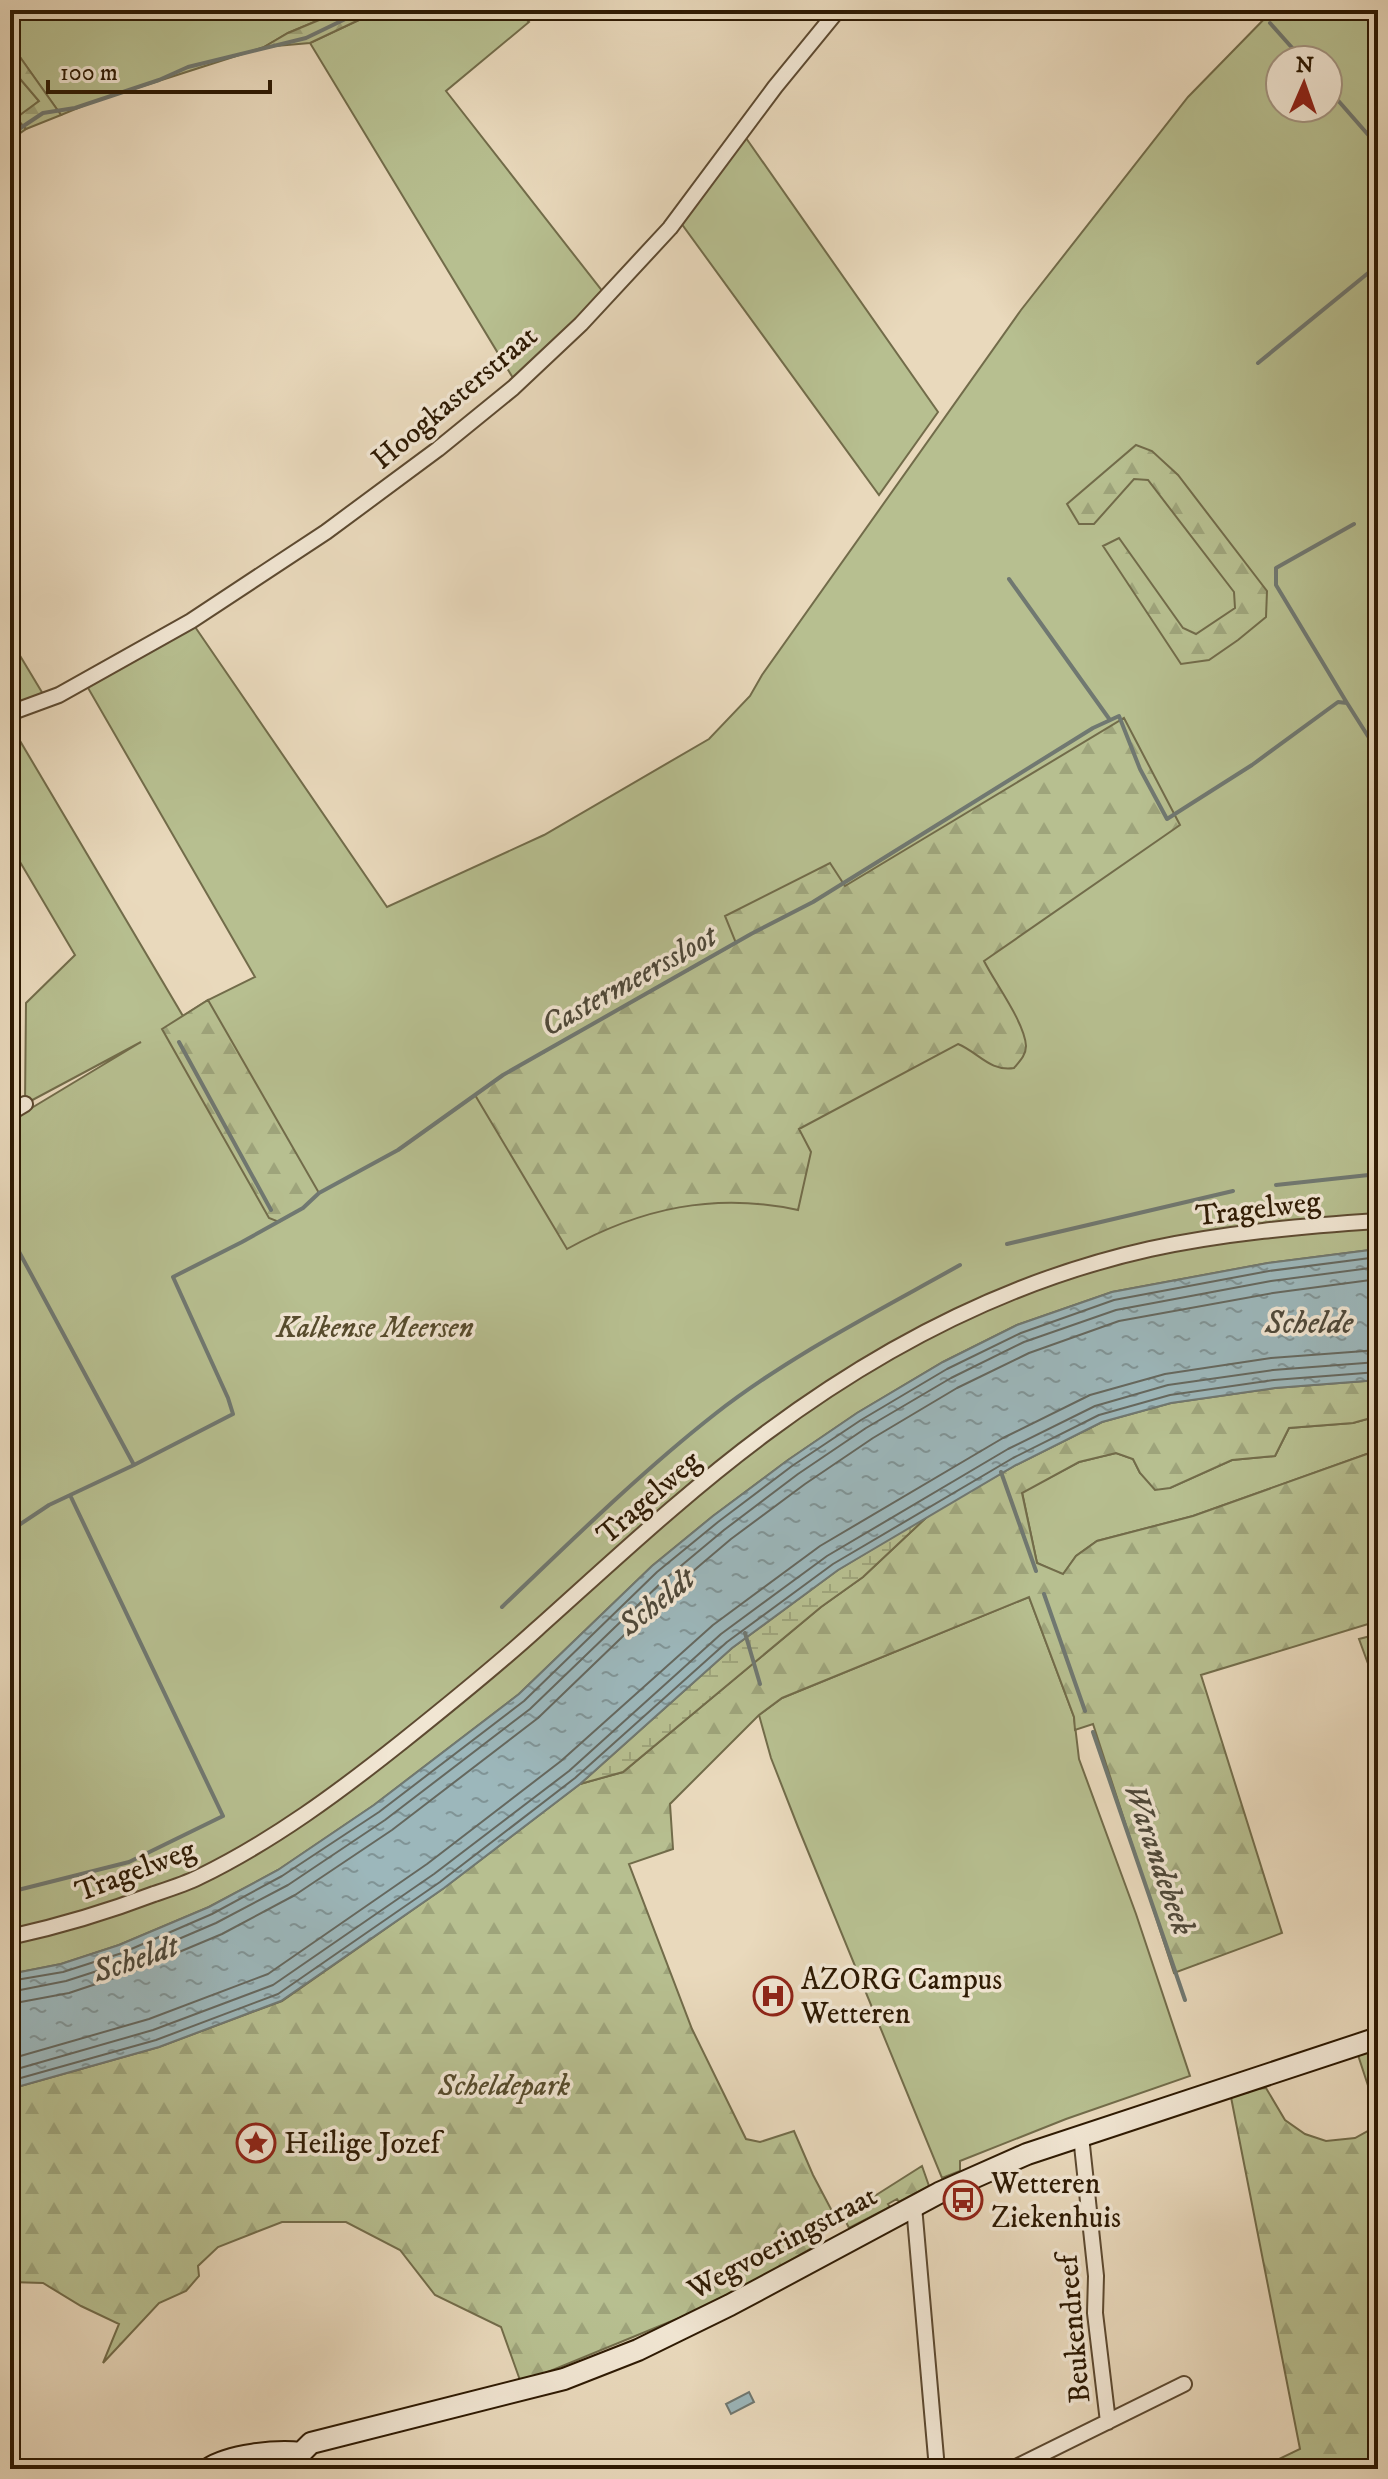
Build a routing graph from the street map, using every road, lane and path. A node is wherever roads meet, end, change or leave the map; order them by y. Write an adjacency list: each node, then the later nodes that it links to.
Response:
1 (838, 10): 2 (street, Hoogkasterstraat)
2 (10, 713)
3 (25, 1104): 4 (street)
4 (10, 1113)
5 (1378, 1221): 6 (street, Tragelweg)
6 (10, 1937)
7 (1378, 2038): 8 (main road, Wegvoeringstraat)
8 (1081, 2136): 9 (main road, Wegvoeringstraat); 11 (street, Beukendreef)
9 (914, 2206): 12 (main road, Wegvoeringstraat); 14 (street)
10 (1184, 2384): 11 (street)
11 (1108, 2422): 15 (street)
12 (300, 2461): 13 (main road, Wegvoeringstraat)
13 (208, 2469)
14 (937, 2469)
15 (1012, 2469)

